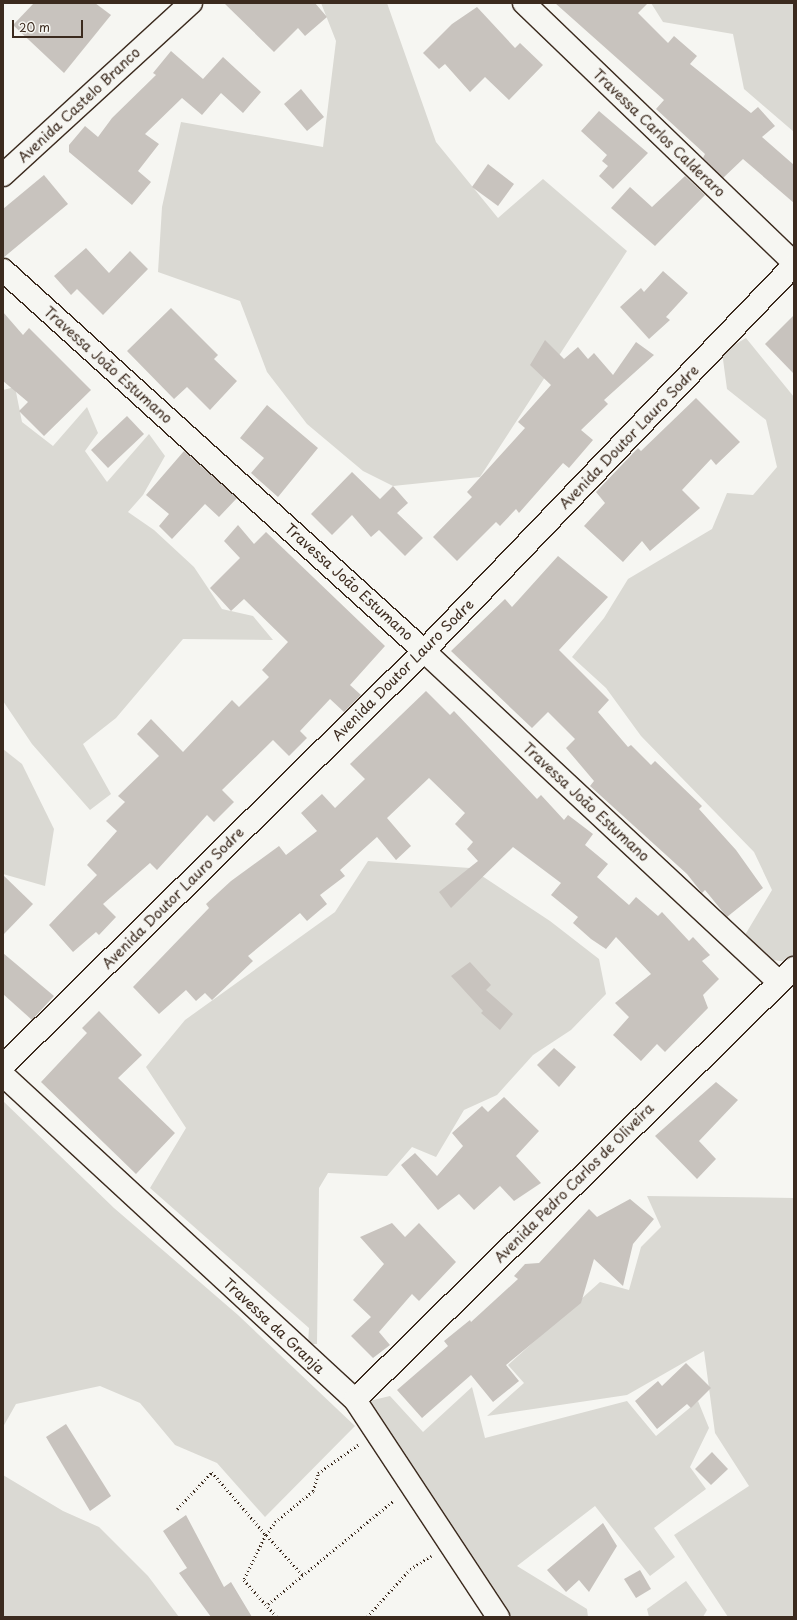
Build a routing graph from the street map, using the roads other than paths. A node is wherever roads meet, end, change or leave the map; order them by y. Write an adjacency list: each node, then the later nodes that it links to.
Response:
1 (191, 3): 3 (street, Avenida Castelo Branco)
2 (524, 3): 4 (street, Travessa Carlos Calderaro)
3 (3, 175)
4 (794, 264): 6 (street, Avenida Doutor Lauro Sodre)
5 (3, 270): 6 (street, Travessa João Estumano)
6 (424, 651): 7 (street, Travessa João Estumano); 8 (street, Avenida Doutor Lauro Sodre)
7 (786, 975): 10 (street, Avenida Pedro Carlos de Oliveira)
8 (3, 1066)
9 (3, 1075): 10 (street, Travessa da Granja)
10 (355, 1400): 11 (street, Travessa da Granja)
11 (498, 1617)

